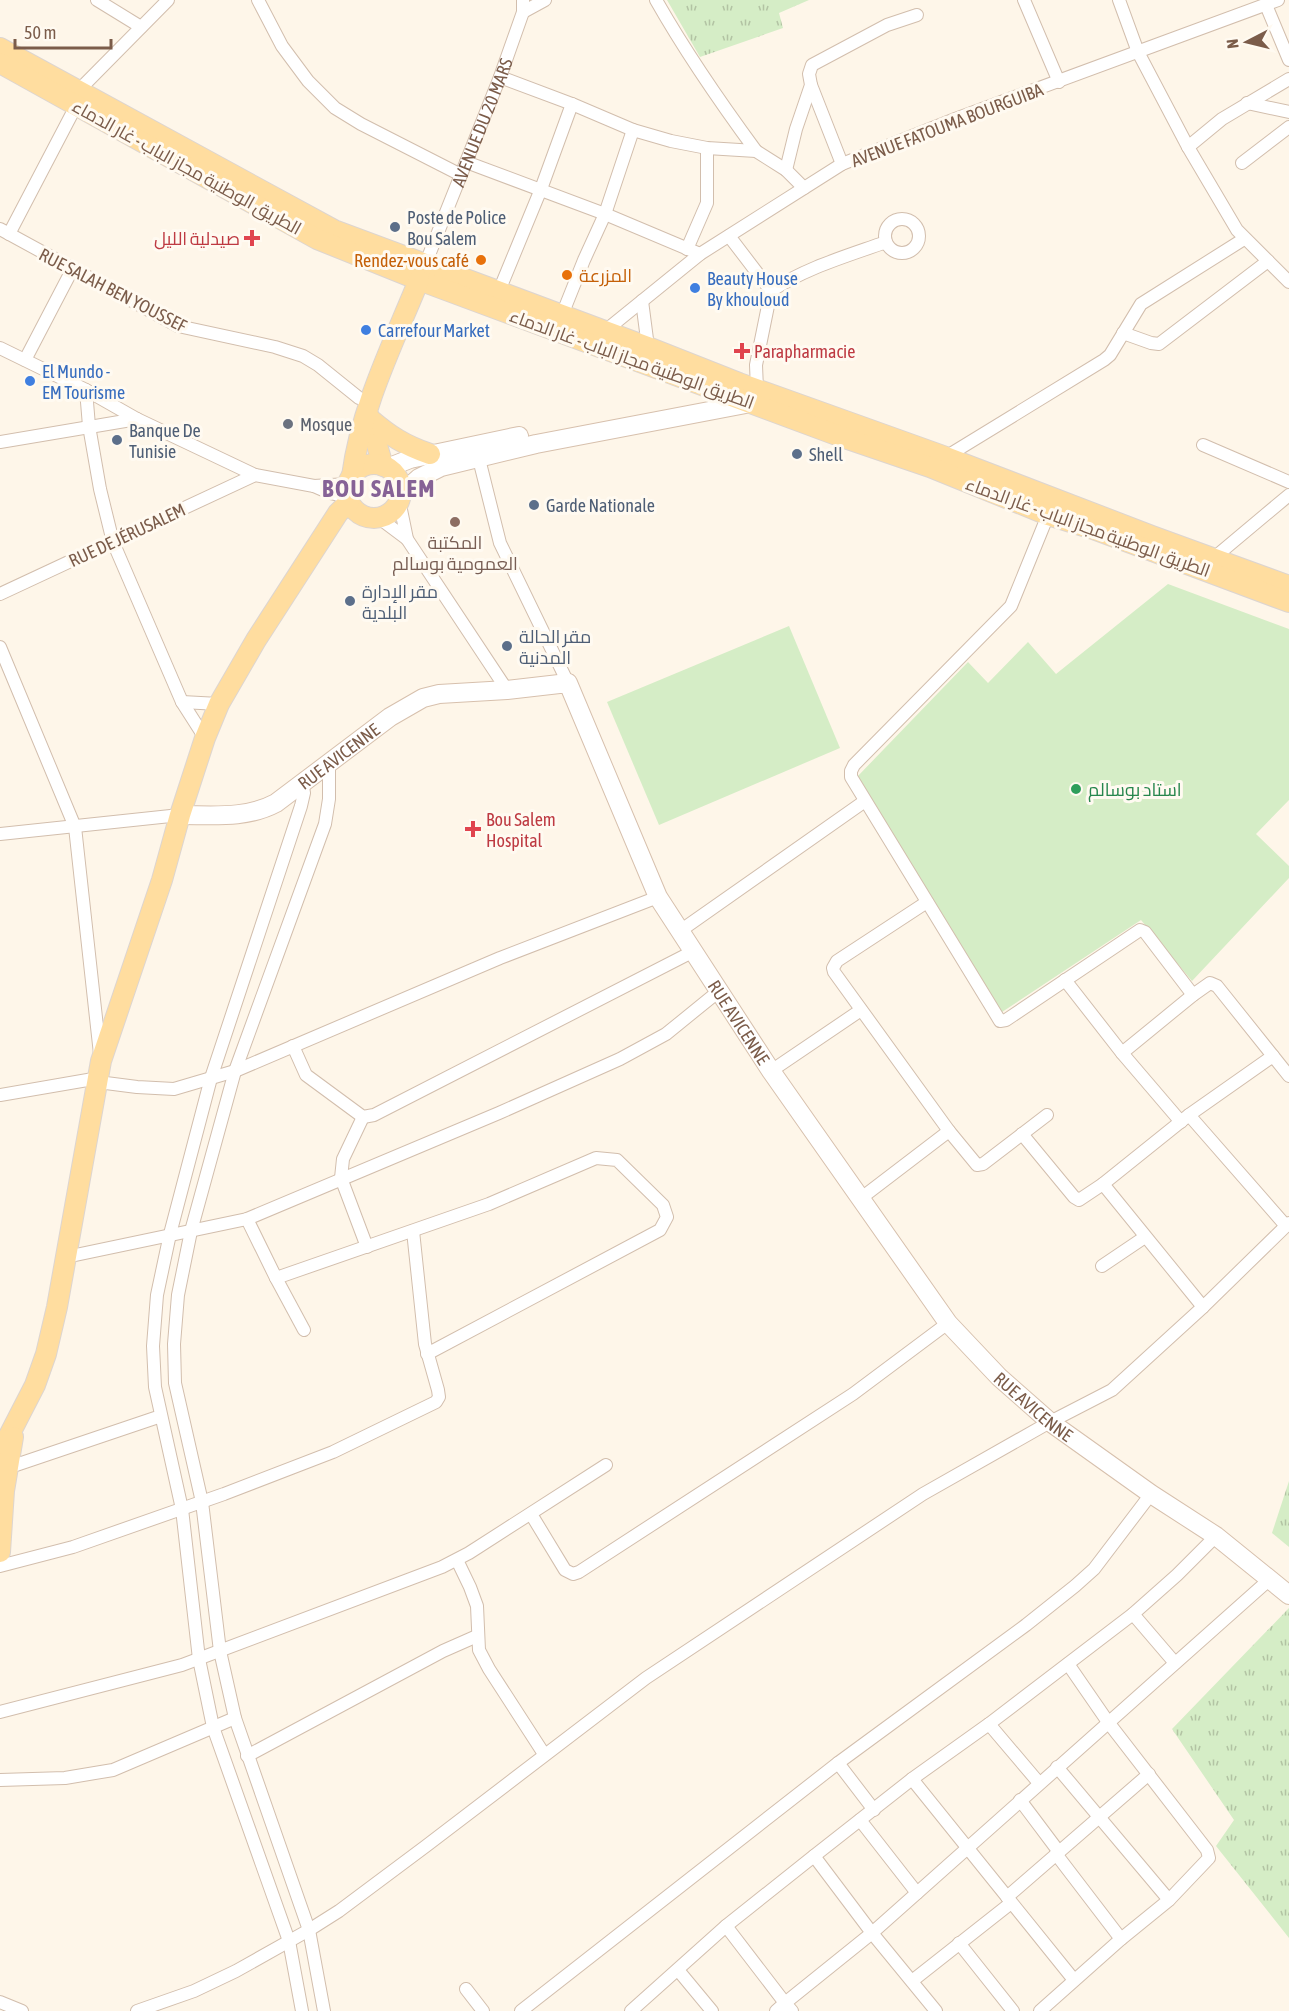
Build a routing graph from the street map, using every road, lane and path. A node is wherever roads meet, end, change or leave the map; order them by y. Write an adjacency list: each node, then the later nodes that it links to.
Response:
1 (97, 0): 12 (street)
2 (168, 0): 12 (street)
3 (258, 0): 34 (street)
4 (545, 0): 10 (street)
5 (656, 0): 29 (street)
6 (1024, 0): 19 (street)
7 (1119, 0): 14 (street)
8 (1278, 0): 9 (street, AVENUE FATOUMA BOURGUIBA)
9 (1266, 5): 14 (street, AVENUE FATOUMA BOURGUIBA); 15 (street)
10 (523, 6): 17 (street, AVENUE DU 20 MARS)
11 (916, 15): 20 (street)
12 (141, 27): 21 (street)
13 (0, 48): 21 (main road, الطريق الوطنية مجاز الباب - غار الدماء)
14 (1138, 52): 19 (street, AVENUE FATOUMA BOURGUIBA); 27 (street)
15 (1289, 60)
16 (0, 63): 21 (main road, الطريق الوطنية مجاز الباب - غار الدماء)
17 (500, 77): 23 (street); 30 (street, AVENUE DU 20 MARS)
18 (1289, 79): 22 (street)
19 (1059, 82): 32 (street, AVENUE FATOUMA BOURGUIBA)
20 (811, 85): 32 (street); 33 (street)
21 (78, 98): 38 (street); 46 (main road, الطريق الوطنية مجاز الباب - غار الدماء)
22 (1247, 103): 24 (street); 27 (street)
23 (572, 104): 26 (street); 36 (street)
24 (1289, 112)
25 (1289, 127): 31 (street)
26 (633, 130): 28 (street); 37 (street)
27 (1188, 147): 40 (street)
28 (707, 148): 29 (street); 42 (street)
29 (756, 151): 33 (street)
30 (466, 162): 34 (street, AVENUE DU 20 MARS); 36 (street)
31 (1242, 163)
32 (842, 164): 35 (street, AVENUE FATOUMA BOURGUIBA)
33 (786, 170): 35 (street)
34 (461, 174): 46 (street, AVENUE DU 20 MARS)
35 (804, 188): 39 (street, AVENUE FATOUMA BOURGUIBA)
36 (541, 189): 37 (street); 48 (street)
37 (605, 214): 42 (street); 51 (street)
38 (4, 232): 45 (street, RUE SALAH BEN YOUSSEF)
39 (729, 236): 43 (street, AVENUE FATOUMA BOURGUIBA); 49 (street)
40 (1244, 239): 44 (street); 53 (street)
41 (886, 242): 49 (street)
42 (687, 249): 43 (street)
43 (700, 254): 50 (street, AVENUE FATOUMA BOURGUIBA)
44 (1268, 261): 47 (street); 53 (street)
45 (72, 270): 56 (street); 60 (street, RUE SALAH BEN YOUSSEF)
46 (422, 272): 48 (main road, الطريق الوطنية مجاز الباب - غار الدماء); 59 (main road, الطريق الوطنية مجاز الباب - غار الدماء); 60 (main road, AVENUE DU 20 MARS)
47 (1289, 282)
48 (499, 291): 51 (main road, الطريق الوطنية مجاز الباب - غار الدماء)
49 (771, 291): 57 (street)
50 (642, 301): 52 (street, AVENUE FATOUMA BOURGUIBA); 54 (street)
51 (562, 315): 52 (main road, الطريق الوطنية مجاز الباب - غار الدماء)
52 (606, 331): 54 (main road, الطريق الوطنية مجاز الباب - غار الدماء)
53 (1123, 333): 67 (street)
54 (648, 347): 59 (main road, الطريق الوطنية مجاز الباب - غار الدماء)
55 (0, 348): 56 (street)
56 (25, 360): 58 (street)
57 (756, 365): 59 (street); 59 (street)
58 (86, 390): 61 (street); 62 (street)
59 (745, 393): 65 (street); 67 (main road, الطريق الوطنية مجاز الباب - غار الدماء)
60 (368, 410): 66 (main road); 68 (main road); 71 (main road, AVENUE DU 20 MARS)
61 (137, 419): 62 (street); 69 (street)
62 (89, 426): 63 (street); 78 (street)
63 (0, 442)
64 (1203, 445): 70 (street)
65 (477, 452): 66 (street); 73 (street); 84 (street)
66 (430, 454): 68 (street)
67 (938, 462): 74 (main road, الطريق الوطنية مجاز الباب - غار الدماء); 76 (main road, الطريق الوطنية مجاز الباب - غار الدماء)
68 (385, 467): 71 (main road); 73 (main road)
69 (255, 475): 71 (street); 78 (street, RUE DE JÉRUSALEM)
70 (1289, 482)
71 (351, 494): 75 (main road); 87 (main road)
72 (1289, 495): 79 (street)
73 (399, 497): 75 (main road); 77 (street)
74 (1048, 515): 76 (main road, الطريق الوطنية مجاز الباب - غار الدماء); 91 (street)
75 (379, 518): 77 (street)
76 (1096, 522): 79 (main road, الطريق الوطنية مجاز الباب - غار الدماء)
77 (407, 539): 85 (street)
78 (113, 542): 81 (street, RUE DE JÉRUSALEM); 86 (street)
79 (1207, 563): 80 (main road, الطريق الوطنية مجاز الباب - غار الدماء); 82 (main road, الطريق الوطنية مجاز الباب - غار الدماء)
80 (1289, 586)
81 (0, 594)
82 (1289, 602)
83 (0, 647): 93 (street)
84 (568, 683): 85 (street, RUE AVICENNE); 95 (street, RUE AVICENNE)
85 (507, 690): 89 (street, RUE AVICENNE)
86 (182, 702): 87 (street); 88 (street)
87 (219, 704): 88 (main road)
88 (205, 738): 92 (main road)
89 (329, 762): 90 (street, RUE AVICENNE); 106 (street)
90 (302, 782): 92 (street, RUE AVICENNE); 110 (street)
91 (865, 801): 96 (street); 97 (street)
92 (180, 815): 93 (street); 108 (main road)
93 (75, 827): 94 (street); 108 (street)
94 (0, 834)
95 (658, 897): 97 (street, RUE AVICENNE); 103 (street)
96 (927, 902): 99 (street); 102 (street)
97 (680, 931): 98 (street, RUE AVICENNE)
98 (692, 952): 100 (street, RUE AVICENNE); 113 (street)
99 (1065, 980): 101 (street); 104 (street)
100 (718, 991): 107 (street, RUE AVICENNE); 117 (street)
101 (1193, 995): 104 (street); 105 (street)
102 (861, 1010): 107 (street); 115 (street)
103 (293, 1046): 106 (street); 113 (street)
104 (1122, 1053): 114 (street)
105 (1274, 1056): 109 (street); 114 (street)
106 (235, 1071): 110 (street); 122 (street)
107 (771, 1071): 119 (street, RUE AVICENNE)
108 (99, 1074): 110 (street); 111 (street); 127 (main road)
109 (1289, 1076)
110 (211, 1078): 124 (street)
111 (0, 1095)
112 (1047, 1115): 116 (street)
113 (363, 1117): 117 (street)
114 (1185, 1119): 118 (street); 121 (street)
115 (949, 1131): 116 (street); 119 (street)
116 (1022, 1134): 118 (street)
117 (341, 1178): 120 (street); 126 (street)
118 (1103, 1184): 125 (street)
119 (860, 1199): 131 (street, RUE AVICENNE)
120 (247, 1219): 122 (street); 129 (street)
121 (1287, 1225): 130 (street)
122 (191, 1231): 124 (street); 139 (street)
123 (413, 1231): 126 (street); 133 (street); 133 (street)
124 (171, 1234): 127 (street); 134 (street)
125 (1145, 1237): 128 (street); 130 (street)
126 (367, 1247): 129 (street)
127 (66, 1257): 136 (main road)
128 (1101, 1266)
129 (276, 1278): 132 (street)
130 (1203, 1307): 135 (street)
131 (948, 1323): 135 (street, RUE AVICENNE); 141 (street)
132 (304, 1330)
133 (427, 1354): 139 (street)
134 (161, 1416): 136 (street); 140 (street)
135 (1050, 1422): 138 (street, RUE AVICENNE); 159 (street)
136 (4, 1453): 143 (main road)
137 (606, 1465): 141 (street)
138 (1151, 1494): 142 (street, RUE AVICENNE); 161 (street)
139 (202, 1502): 140 (street); 150 (street)
140 (182, 1509): 145 (street); 151 (street)
141 (531, 1514): 144 (street)
142 (1216, 1536): 146 (street, RUE AVICENNE); 148 (street)
143 (0, 1552)
144 (457, 1560): 149 (street); 150 (street)
145 (0, 1566)
146 (1270, 1579): 147 (street, RUE AVICENNE); 152 (street)
147 (1289, 1595)
148 (1133, 1614): 152 (street); 153 (street)
149 (477, 1636): 159 (street); 160 (street)
150 (220, 1651): 151 (street); 155 (street)
151 (199, 1659): 154 (street); 158 (street)
152 (1175, 1663): 156 (street)
153 (1068, 1664): 156 (street); 157 (street)
154 (0, 1712)
155 (235, 1718): 158 (street); 160 (street)
156 (1108, 1722): 162 (street); 163 (street)
157 (989, 1724): 164 (street); 166 (street)
158 (213, 1727): 165 (street); 181 (street)
159 (544, 1754): 178 (street)
160 (247, 1756): 178 (street)
161 (838, 1763): 168 (street); 195 (street)
162 (1057, 1767): 166 (street); 169 (street)
163 (1149, 1774): 169 (street); 176 (street)
164 (912, 1779): 168 (street); 171 (street)
165 (0, 1780)
166 (1039, 1783): 167 (street)
167 (1020, 1800): 171 (street); 172 (street)
168 (874, 1810): 170 (street)
169 (1100, 1816): 172 (street); 176 (street)
170 (860, 1820): 173 (street); 174 (street)
171 (968, 1847): 174 (street); 175 (street)
172 (1058, 1853): 175 (street); 180 (street)
173 (814, 1856): 177 (street); 179 (street)
174 (917, 1893): 179 (street)
175 (1009, 1900): 182 (street); 184 (street)
176 (1169, 1900): 180 (street)
177 (726, 1926): 183 (street); 188 (street)
178 (309, 1930): 181 (street); 193 (street)
179 (872, 1933): 185 (street); 188 (street)
180 (1121, 1939): 184 (street)
181 (289, 1941): 191 (street); 192 (street)
182 (959, 1943): 185 (street); 198 (street)
183 (678, 1970): 189 (street); 196 (street)
184 (1074, 1980): 199 (street)
185 (912, 1981): 197 (street)
186 (466, 1989): 194 (street)
187 (0, 2002): 190 (street)
188 (784, 2008)
189 (636, 2010)
190 (22, 2011)
191 (137, 2011)
192 (302, 2011)
193 (324, 2011)
194 (483, 2011)
195 (520, 2011)
196 (712, 2011)
197 (936, 2011)
198 (1013, 2011)
199 (1040, 2011)

